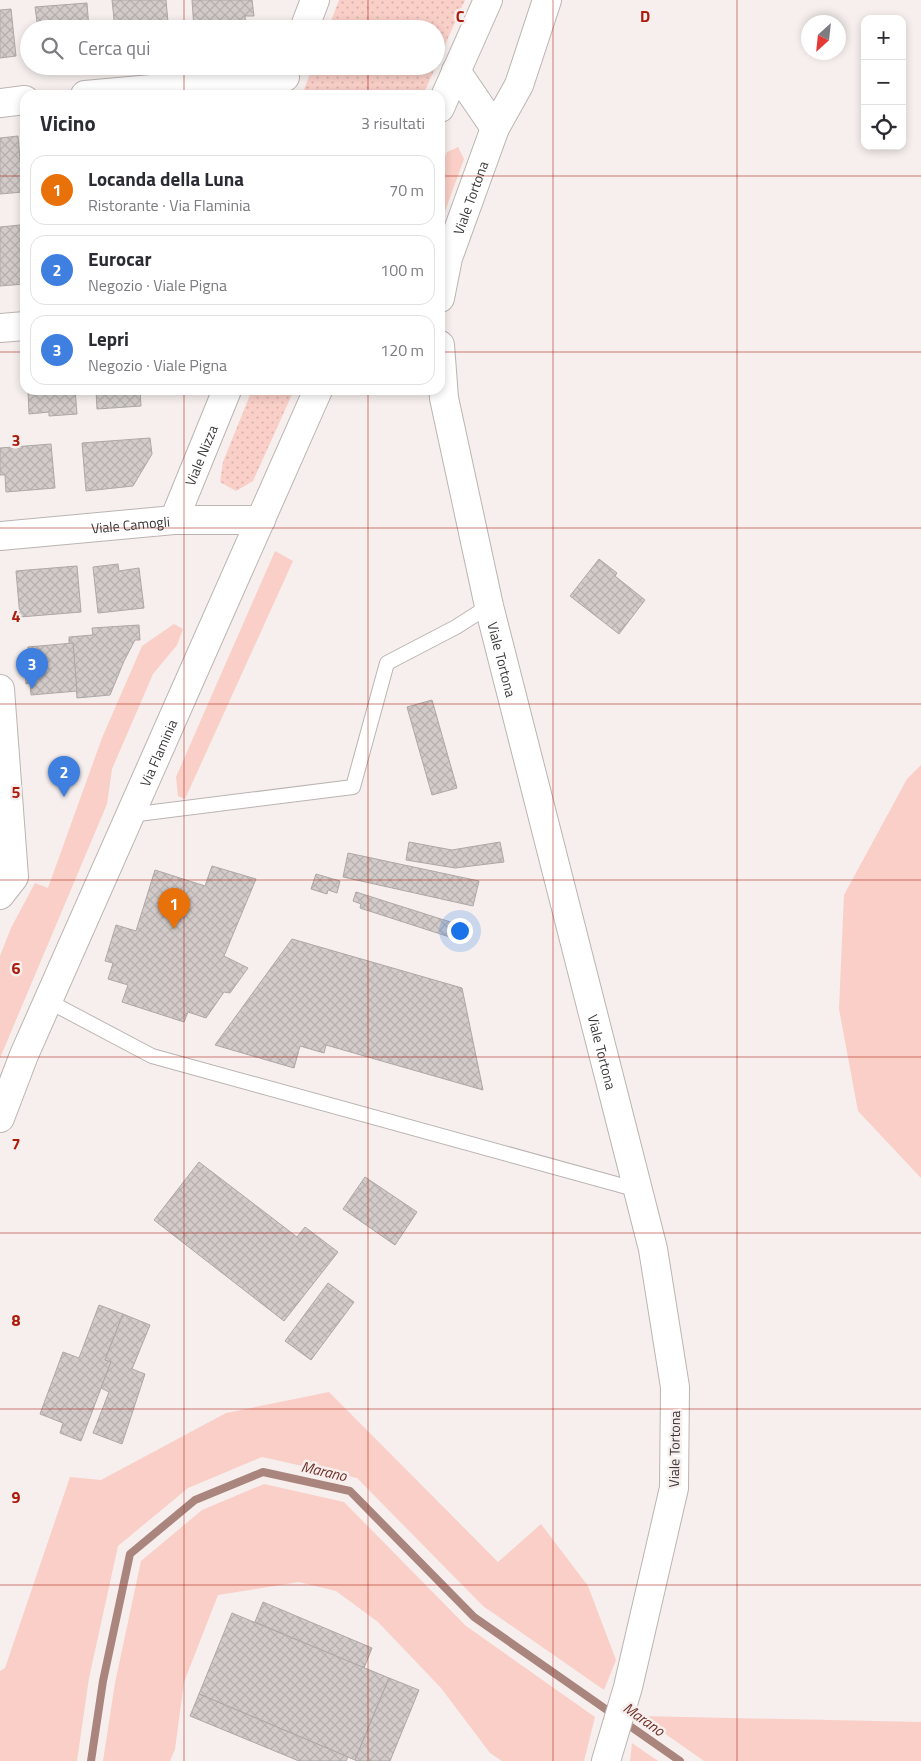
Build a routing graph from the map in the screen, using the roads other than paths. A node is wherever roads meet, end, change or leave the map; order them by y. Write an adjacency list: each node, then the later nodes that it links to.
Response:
1 (315, 0): 4 (street)
2 (488, 0): 5 (street)
3 (547, 0): 11 (street, Viale Tortona)
4 (307, 20)
5 (456, 71): 8 (street); 11 (street)
6 (284, 80): 7 (street)
7 (151, 90)
8 (445, 96)
9 (20, 101): 10 (street)
10 (0, 103)
11 (495, 128): 12 (street, Viale Tortona)
12 (445, 273)
13 (20, 326): 14 (street)
14 (0, 328)
15 (226, 395): 18 (street, Viale Nizza)
16 (316, 395): 19 (street, Via Flaminia)
17 (444, 395): 21 (street, Viale Tortona)
18 (174, 520): 19 (street, Viale Camogli); 20 (street, Viale Camogli)
19 (261, 520): 23 (street, Via Flaminia)
20 (0, 536)
21 (489, 606): 23 (lane); 27 (street, Viale Tortona)
22 (0, 689): 24 (street)
23 (130, 815): 25 (street, Via Flaminia)
24 (0, 895)
25 (48, 1001): 26 (street, Via Flaminia); 27 (lane)
26 (0, 1118)
27 (638, 1190): 28 (street, Viale Tortona)
28 (606, 1761)

